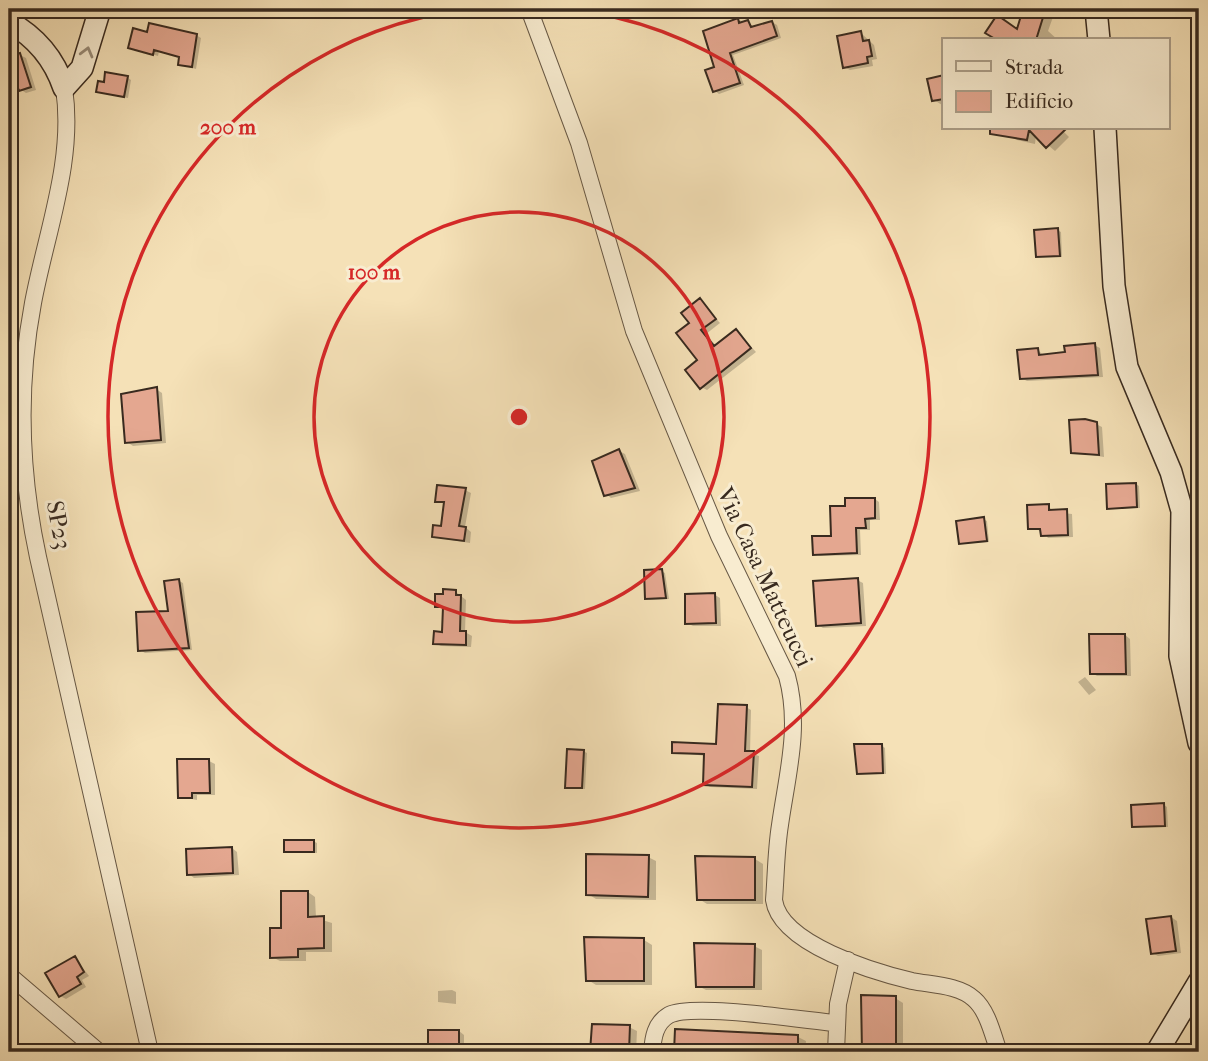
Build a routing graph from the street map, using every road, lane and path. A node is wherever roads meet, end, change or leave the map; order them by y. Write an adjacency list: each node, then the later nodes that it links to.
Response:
1 (100, 9): 6 (street, one-way to 1)
2 (529, 9): 9 (street, Via Casa Matteucci)
3 (1096, 9): 5 (street)
4 (9, 22): 6 (street, SP23 / SP23)
5 (1099, 38)
6 (64, 88): 14 (street, SP23 / SP23)
7 (1105, 130): 8 (street)
8 (1199, 743)
9 (848, 960): 12 (street); 17 (street, Via Casa Matteucci)
10 (9, 975): 13 (street)
11 (1199, 982): 18 (street)
12 (835, 1023): 15 (street); 16 (street)
13 (99, 1052)
14 (150, 1052)
15 (652, 1052)
16 (836, 1052)
17 (999, 1052)
18 (1157, 1052)

